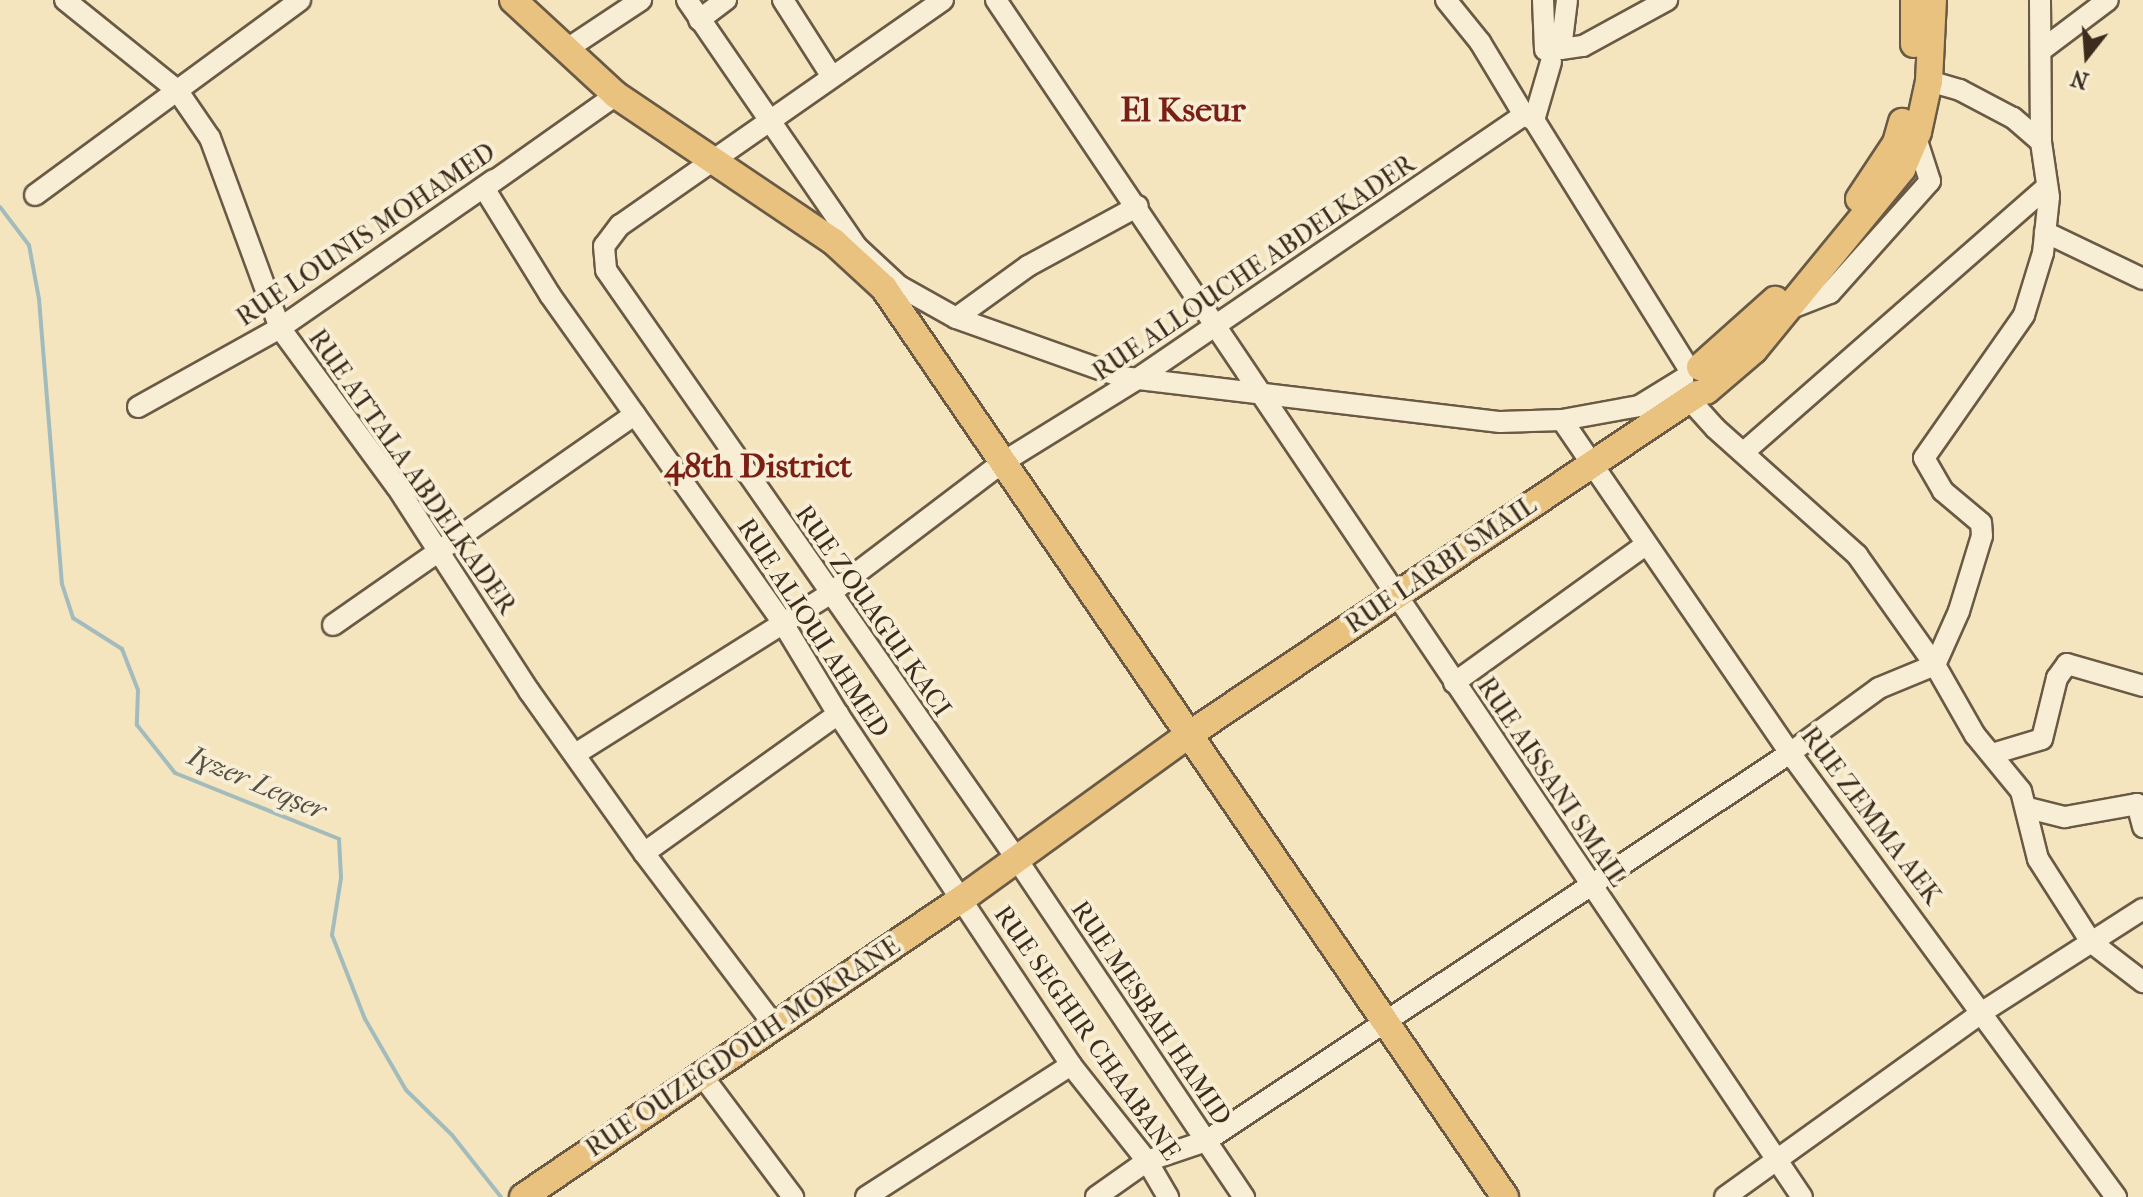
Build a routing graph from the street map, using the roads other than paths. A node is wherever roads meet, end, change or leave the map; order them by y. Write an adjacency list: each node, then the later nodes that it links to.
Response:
1 (65, 0): 24 (street, RUE ATTALA ABDELKADER)
2 (300, 0): 24 (street)
3 (513, 0): 19 (main road)
4 (641, 0): 19 (street)
5 (687, 0): 18 (street)
6 (726, 0): 18 (street)
7 (783, 0): 22 (street)
8 (943, 0): 22 (street, RUE ZOUAGUI KACI)
9 (996, 0): 32 (street, RUE AISSANI SMAIL)
10 (1446, 0): 26 (street)
11 (1543, 0): 21 (street)
12 (1567, 0): 21 (street)
13 (1667, 0): 21 (street)
14 (1914, 0): 39 (main road)
15 (1933, 0): 23 (main road)
16 (2040, 0): 20 (street)
17 (2108, 0): 20 (street)
18 (699, 20): 27 (street)
19 (567, 49): 25 (main road)
20 (2043, 49): 28 (street)
21 (1552, 53): 26 (street)
22 (832, 77): 27 (street, RUE ZOUAGUI KACI)
23 (1929, 81): 28 (street); 39 (main road)
24 (177, 90): 31 (street); 37 (street, RUE ATTALA ABDELKADER)
25 (616, 95): 29 (main road); 37 (street, RUE LOUNIS MOHAMED); 42 (street, RUE ALIOUI AHMED)
26 (1529, 118): 36 (street, RUE ALLOUCHE ABDELKADER); 39 (street)
27 (772, 123): 29 (street, RUE ZOUAGUI KACI); 35 (street)
28 (2041, 142): 30 (street)
29 (713, 164): 45 (main road); 49 (street, RUE ZOUAGUI KACI)
30 (2047, 187): 33 (street); 44 (street)
31 (35, 195)
32 (1138, 206): 35 (street); 36 (street, RUE AISSANI SMAIL)
33 (2045, 232): 34 (street); 53 (street)
34 (2143, 279)
35 (956, 318): 38 (street)
36 (1218, 323): 38 (street, RUE ALLOUCHE ABDELKADER); 40 (street, RUE AISSANI SMAIL)
37 (280, 328): 41 (street, RUE LOUNIS MOHAMED); 48 (street, RUE ATTALA ABDELKADER)
38 (1137, 379): 40 (street); 45 (street, RUE ALLOUCHE ABDELKADER)
39 (1694, 385): 43 (street); 44 (street); 46 (main road, RUE LARBI SMAIL)
40 (1264, 394): 43 (street); 50 (street, RUE AISSANI SMAIL)
41 (138, 407)
42 (635, 414): 48 (street); 51 (street, RUE ALIOUI AHMED)
43 (1562, 420): 46 (street, RUE ZEMMA AEK)
44 (1744, 452): 53 (street)
45 (1000, 464): 49 (street, RUE ALLOUCHE ABDELKADER); 57 (main road)
46 (1588, 464): 47 (street, RUE ZEMMA AEK); 50 (main road, RUE LARBI SMAIL)
47 (1644, 546): 54 (street); 59 (street, RUE ZEMMA AEK)
48 (441, 554): 52 (street); 58 (street, RUE ATTALA ABDELKADER)
49 (829, 594): 51 (street, RUE ALLOUCHE ABDELKADER); 64 (street, RUE ZOUAGUI KACI)
50 (1395, 597): 54 (street, RUE AISSANI SMAIL); 57 (main road, RUE LARBI SMAIL)
51 (781, 620): 56 (street, RUE ALIOUI AHMED); 58 (street, RUE ALLOUCHE ABDELKADER)
52 (333, 625)
53 (1935, 665): 59 (street); 60 (street)
54 (1454, 683): 65 (street, RUE AISSANI SMAIL)
55 (2143, 686): 60 (street)
56 (838, 714): 63 (street); 66 (street, RUE ALIOUI AHMED)
57 (1187, 736): 64 (main road, RUE LARBI SMAIL); 71 (main road)
58 (577, 753): 63 (street, RUE ATTALA ABDELKADER)
59 (1790, 753): 65 (street); 70 (street, RUE ZEMMA AEK)
60 (1992, 754): 61 (street)
61 (2028, 808): 62 (street); 68 (street)
62 (2143, 827)
63 (644, 853): 72 (street, RUE ATTALA ABDELKADER)
64 (1016, 858): 66 (main road, RUE OUZEGDOUH MOKRANE); 75 (street, RUE MESBAH HAMID)
65 (1589, 884): 71 (street); 77 (street, RUE AISSANI SMAIL)
66 (963, 898): 72 (main road, RUE OUZEGDOUH MOKRANE); 73 (street, RUE SEGHIR CHAABANE)
67 (2143, 909): 68 (street)
68 (2091, 942): 69 (street); 70 (street)
69 (2143, 982)
70 (1984, 1011): 77 (street); 87 (street, RUE ZEMMA AEK)
71 (1383, 1019): 75 (street); 84 (main road)
72 (774, 1025): 74 (main road, RUE OUZEGDOUH MOKRANE)
73 (1071, 1065): 76 (street, RUE SEGHIR CHAABANE); 80 (street)
74 (701, 1074): 78 (main road, RUE OUZEGDOUH MOKRANE); 79 (street)
75 (1206, 1141): 76 (street); 83 (street, RUE MESBAH HAMID)
76 (1147, 1161): 81 (street); 82 (street, RUE SEGHIR CHAABANE)
77 (1778, 1162): 85 (street); 86 (street, RUE AISSANI SMAIL)
78 (523, 1197)
79 (793, 1197)
80 (866, 1197)
81 (1096, 1197)
82 (1168, 1197)
83 (1244, 1197)
84 (1505, 1197)
85 (1725, 1197)
86 (1802, 1197)
87 (2116, 1197)

